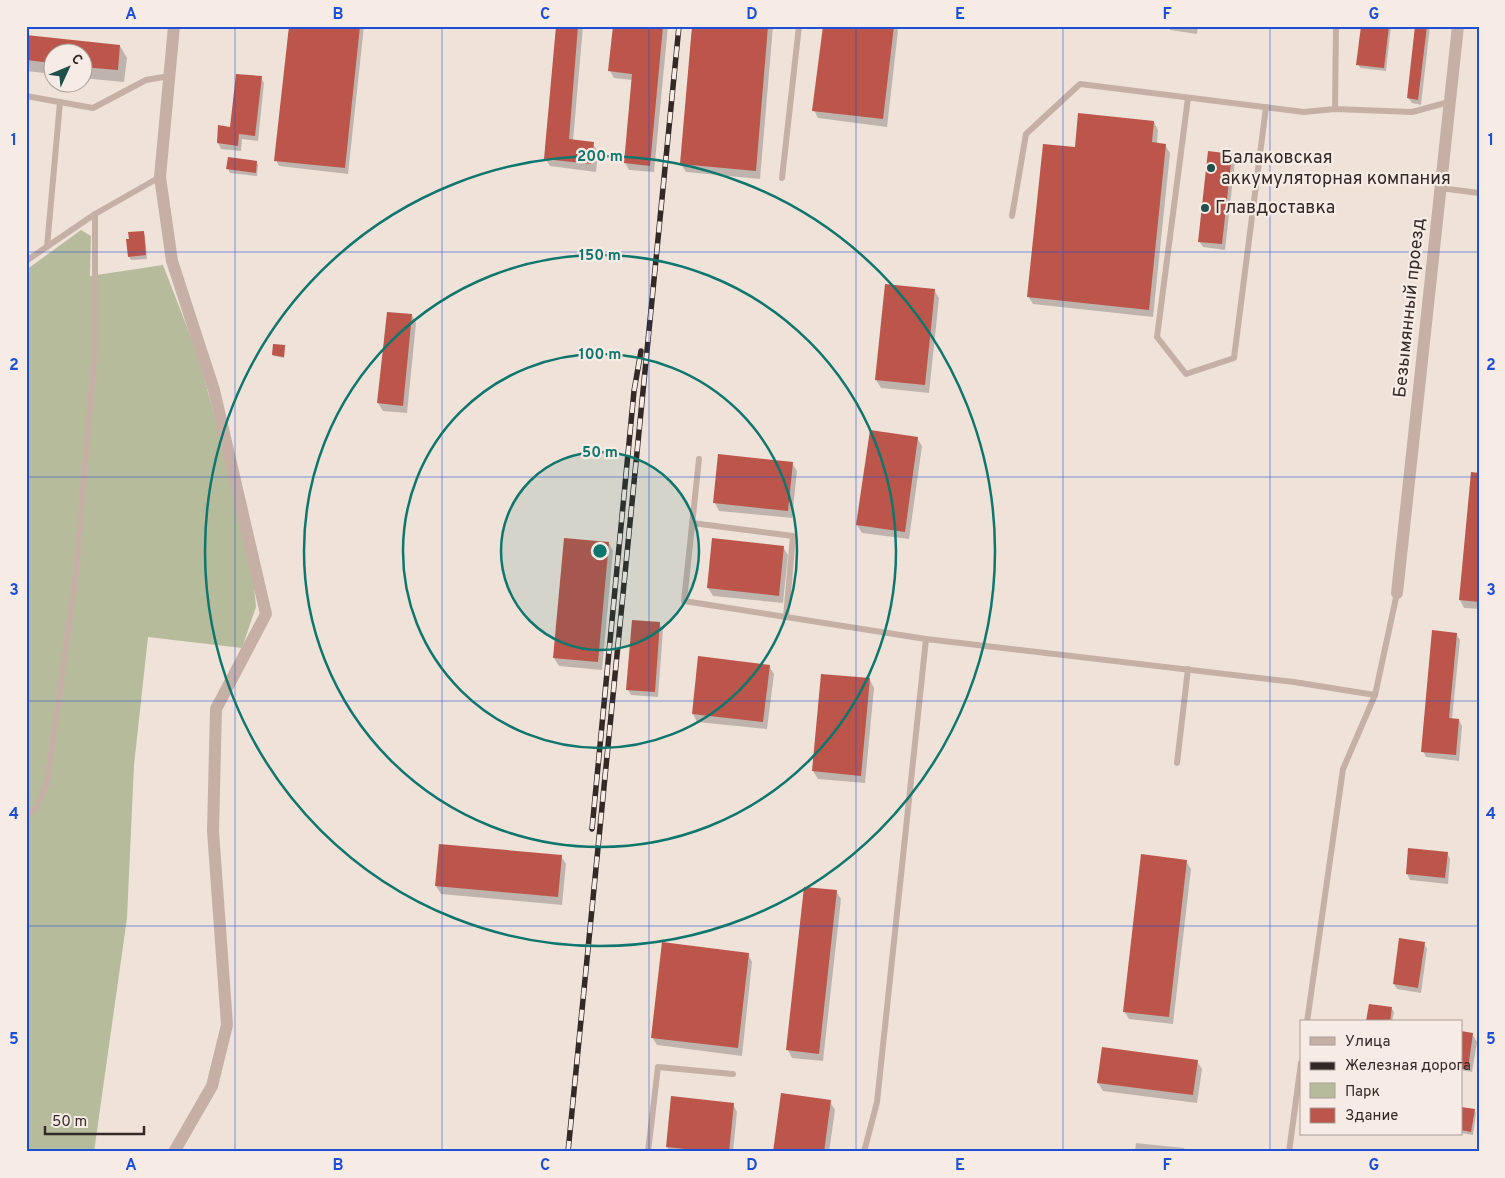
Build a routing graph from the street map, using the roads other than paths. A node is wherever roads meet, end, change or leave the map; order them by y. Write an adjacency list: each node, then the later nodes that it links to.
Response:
1 (174, 26): 5 (street)
2 (799, 26): 13 (lane)
3 (1336, 26): 11 (lane)
4 (1458, 26): 9 (street, Безымянный проезд)
5 (169, 76): 8 (lane); 12 (street)
6 (26, 96): 8 (lane)
7 (1188, 98): 10 (lane); 10 (lane); 17 (lane)
8 (60, 102): 18 (lane)
9 (1449, 102): 11 (lane); 14 (street, Безымянный проезд)
10 (1266, 107): 11 (lane)
11 (1335, 108)
12 (160, 177): 16 (lane); 32 (street)
13 (782, 178)
14 (1440, 188): 15 (lane); 22 (street, Безымянный проезд)
15 (1479, 193)
16 (95, 214): 18 (lane); 28 (lane)
17 (1012, 216)
18 (47, 247): 19 (lane)
19 (26, 261)
20 (699, 459): 21 (lane)
21 (692, 524): 23 (lane); 23 (lane)
22 (1397, 593): 26 (lane)
23 (786, 617): 24 (lane)
24 (926, 639): 25 (lane); 34 (lane)
25 (1188, 669): 26 (lane); 27 (lane)
26 (1375, 695): 29 (lane)
27 (1177, 763)
28 (26, 816)
29 (1307, 1020)
30 (1300, 1070): 35 (lane)
31 (733, 1074): 33 (lane)
32 (174, 1152)
33 (648, 1152)
34 (864, 1152)
35 (1289, 1152)

